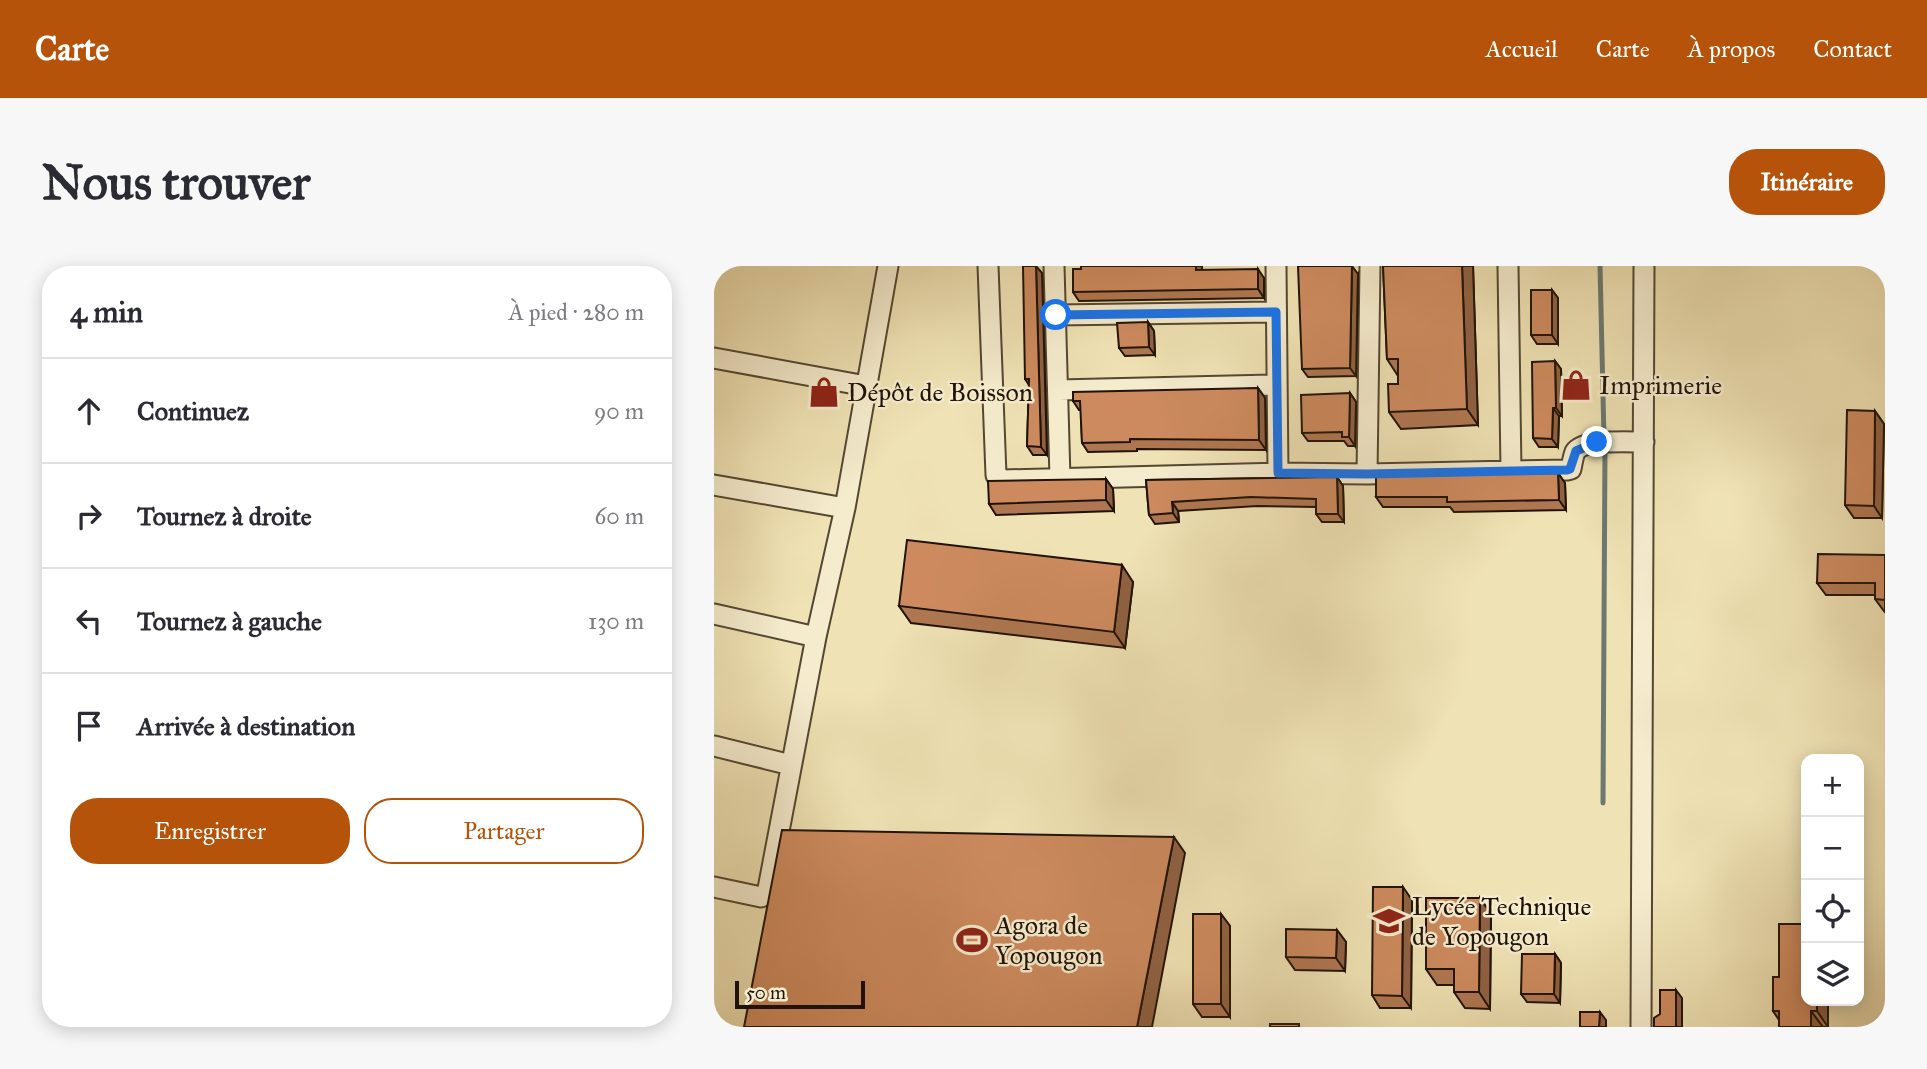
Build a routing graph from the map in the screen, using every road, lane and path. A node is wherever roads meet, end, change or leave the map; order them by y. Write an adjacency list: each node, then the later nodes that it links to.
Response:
1 (888, 266): 12 (street)
2 (988, 266): 18 (street)
3 (1054, 266): 9 (street)
4 (1276, 266): 8 (street)
5 (1370, 266): 17 (street)
6 (1508, 266): 15 (street)
7 (1644, 266): 14 (street)
8 (1276, 312): 9 (street); 11 (street)
9 (1056, 315): 13 (street)
10 (714, 358): 12 (street)
11 (1277, 385): 13 (street); 16 (street)
12 (866, 386): 20 (street)
13 (1058, 390): 18 (street)
14 (1644, 442): 15 (street); 26 (street)
15 (1511, 471): 17 (street)
16 (1278, 473): 17 (street); 18 (street)
17 (1367, 474)
18 (1060, 478)
19 (714, 485): 20 (street)
20 (845, 508): 22 (street)
21 (714, 614): 22 (street)
22 (816, 637): 24 (street)
23 (714, 746): 24 (street)
24 (791, 765): 25 (street)
25 (714, 887)
26 (1641, 1027)

